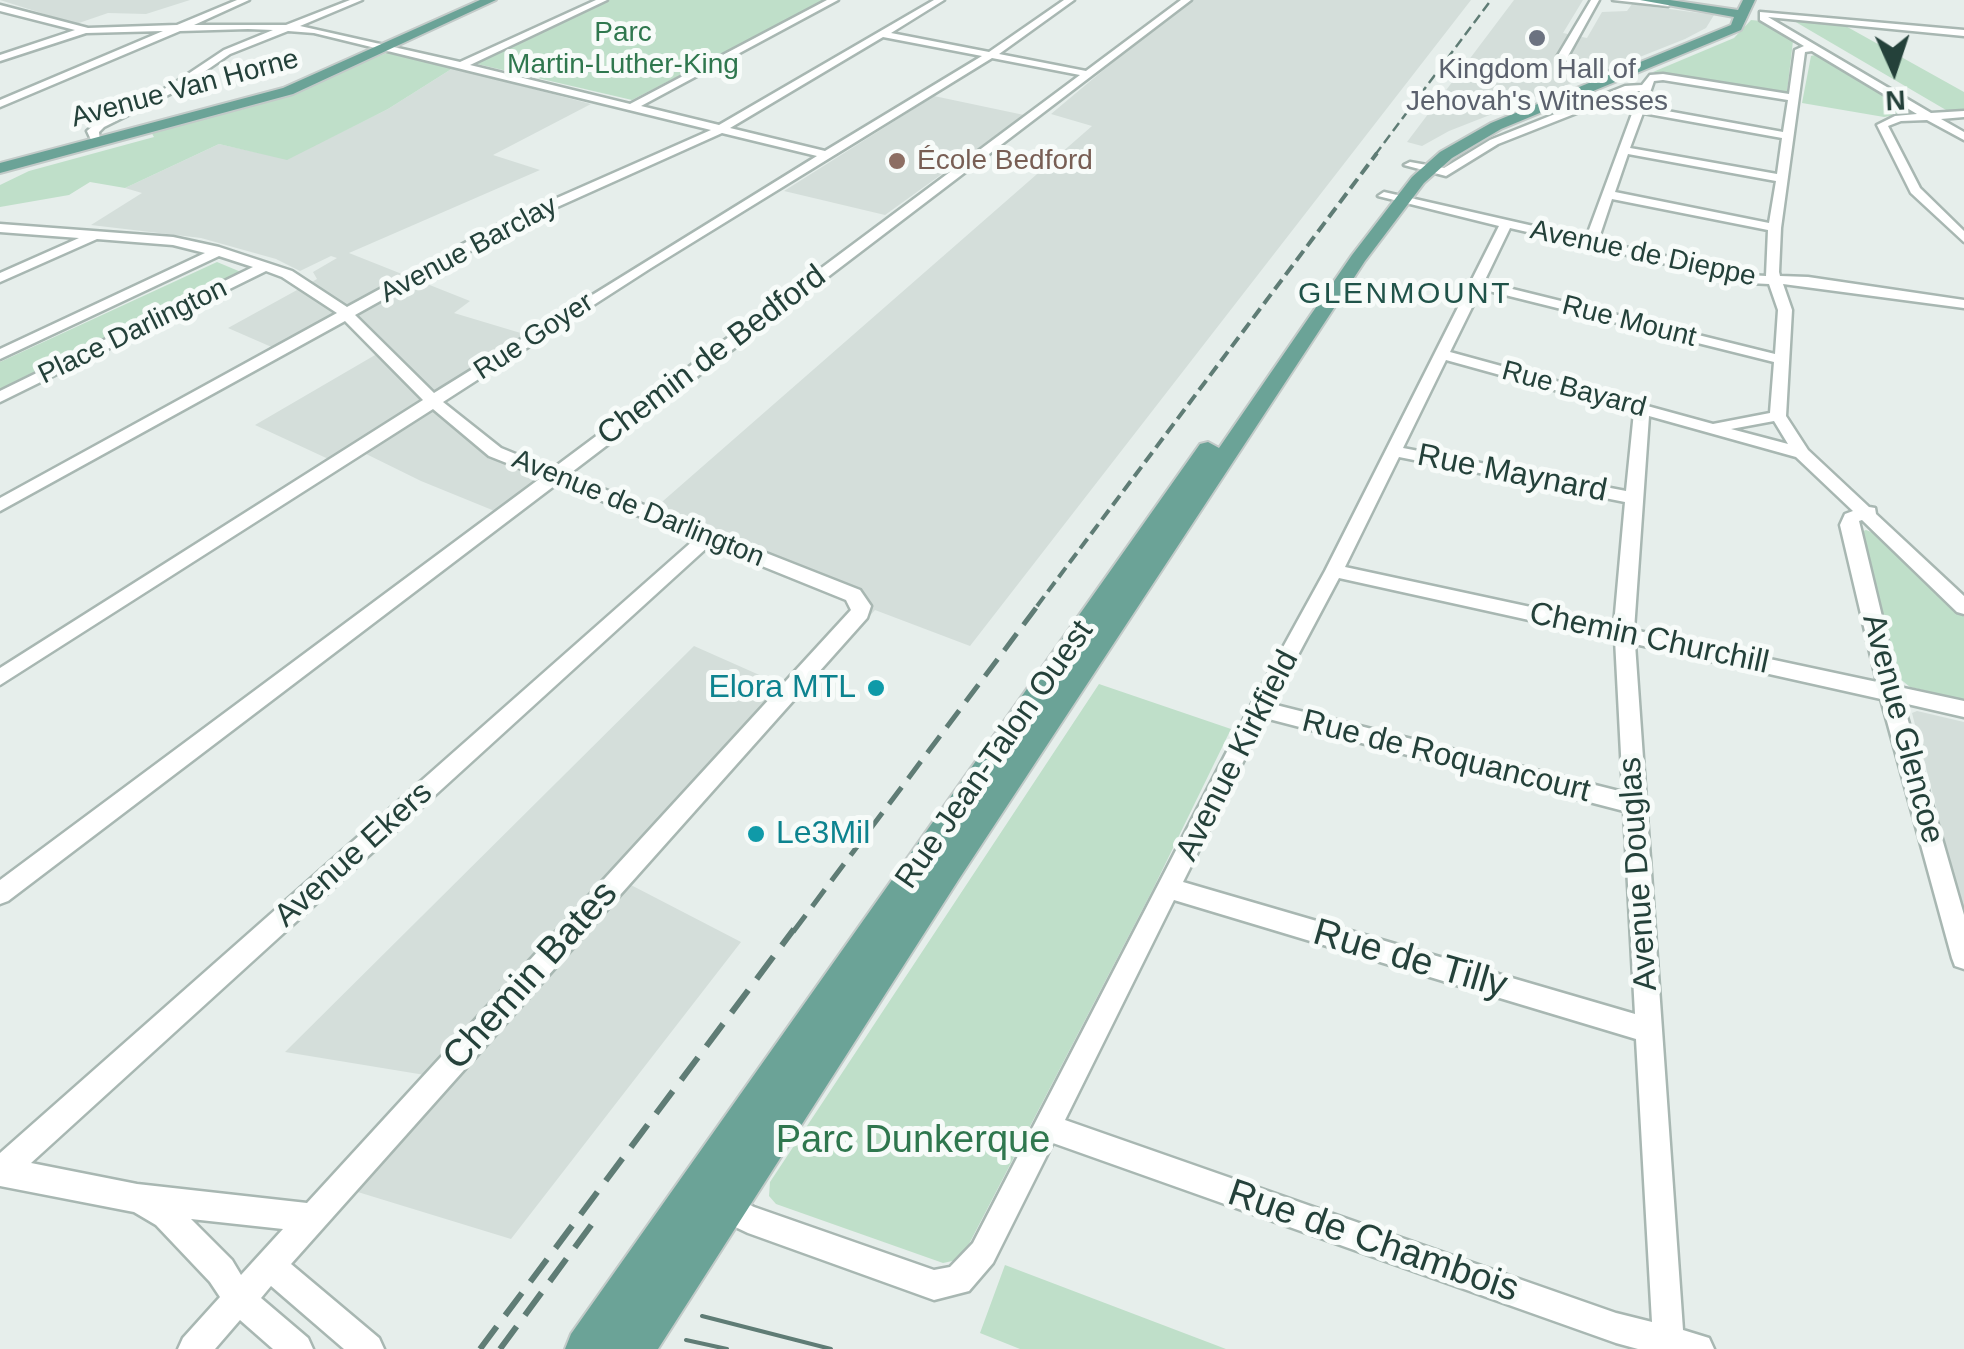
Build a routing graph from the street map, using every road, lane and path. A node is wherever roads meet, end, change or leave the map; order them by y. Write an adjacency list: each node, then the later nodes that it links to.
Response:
1 (246, 0): 21 (street)
2 (358, 0): 20 (street)
3 (369, 0): 20 (street)
4 (490, 0): 26 (main road, Avenue Van Horne)
5 (603, 0): 30 (street)
6 (834, 0): 38 (street)
7 (940, 0): 25 (street, Avenue Barclay)
8 (1070, 0): 28 (street, Rue Goyer)
9 (1187, 0): 31 (street, Chemin de Bedford)
10 (1595, 0): 32 (street)
11 (1617, 0): 13 (street)
12 (1646, 0): 13 (main road)
13 (1668, 2): 15 (main road)
14 (1852, 6): 19 (street)
15 (1731, 7): 17 (main road); 23 (main road)
16 (0, 8): 22 (street)
17 (1746, 9): 18 (street); 23 (main road, Rue Jean-Talon Ouest)
18 (1772, 17): 19 (street); 27 (street); 41 (street)
19 (1853, 22): 24 (street)
20 (287, 28): 21 (street); 26 (street); 37 (street)
21 (174, 29): 22 (street); 36 (street)
22 (84, 30): 29 (street)
23 (1722, 32): 32 (main road, Rue Jean-Talon Ouest)
24 (1964, 33)
25 (882, 34): 28 (street); 44 (street, Avenue Barclay)
26 (384, 46): 30 (street); 45 (main road, Avenue Van Horne)
27 (1812, 48): 34 (street); 42 (street)
28 (992, 55): 31 (street); 50 (street, Rue Goyer)
29 (0, 58)
30 (462, 66): 38 (street)
31 (1088, 74): 79 (street, Chemin de Bedford)
32 (1614, 78): 51 (main road, Rue Jean-Talon Ouest)
33 (1644, 88): 34 (street); 35 (street); 39 (street)
34 (1794, 98): 46 (street)
35 (1595, 101): 39 (street); 51 (street)
36 (0, 104)
37 (148, 106): 45 (street); 48 (street)
38 (632, 107): 44 (street)
39 (1636, 110): 46 (street); 49 (street)
40 (1964, 114): 41 (street)
41 (1947, 115): 42 (street); 43 (street)
42 (1927, 116): 47 (street); 60 (street)
43 (1964, 125)
44 (721, 129): 50 (street); 68 (street, Avenue Barclay)
45 (127, 132): 48 (main road, Avenue Van Horne)
46 (1789, 136): 53 (street)
47 (1964, 137)
48 (96, 140): 52 (main road, Avenue Van Horne)
49 (1624, 150): 53 (street); 54 (street)
50 (828, 155): 73 (street, Rue Goyer)
51 (1419, 167): 55 (main road, Rue Jean-Talon Ouest)
52 (0, 168)
53 (1782, 180): 58 (street)
54 (1607, 194): 58 (street); 61 (street)
55 (1394, 198): 56 (street, Avenue de Dieppe); 100 (main road, Rue Jean-Talon Ouest)
56 (1506, 224): 61 (street, Avenue de Dieppe); 66 (street, Avenue Kirkfield)
57 (0, 228): 59 (street, Avenue de Darlington)
58 (1776, 228): 65 (street)
59 (100, 232): 62 (street, Avenue de Darlington); 64 (street)
60 (1964, 238)
61 (1590, 244): 65 (street, Avenue de Dieppe)
62 (220, 251): 63 (street, Avenue de Darlington); 70 (street, Place Darlington)
63 (266, 266): 68 (street, Avenue de Darlington); 72 (street, Place Darlington)
64 (0, 278)
65 (1775, 282): 67 (street, Avenue de Dieppe); 71 (street)
66 (1476, 284): 69 (street, Avenue Kirkfield); 71 (street, Rue Mount)
67 (1964, 304)
68 (348, 316): 73 (street, Avenue de Darlington); 81 (street, Avenue Barclay)
69 (1440, 354): 74 (street, Rue Bayard); 77 (street, Avenue Kirkfield)
70 (0, 355)
71 (1782, 360): 75 (street)
72 (0, 397)
73 (432, 401): 79 (street, Avenue de Darlington); 88 (street, Rue Goyer)
74 (1642, 408): 76 (street, Rue Bayard); 80 (street, Avenue Douglas)
75 (1778, 416): 76 (street, Rue Bayard); 78 (street)
76 (1707, 427): 78 (street, Rue Bayard)
77 (1392, 451): 80 (street, Rue Maynard); 84 (street, Avenue Kirkfield)
78 (1802, 453): 82 (street)
79 (552, 477): 83 (street, Avenue de Darlington); 94 (street, Chemin de Bedford)
80 (1633, 498): 87 (street, Avenue Douglas)
81 (0, 505)
82 (1869, 512): 86 (street); 89 (street, Avenue Glencoe)
83 (707, 538): 85 (street, Avenue de Darlington); 98 (street, Avenue Ekers)
84 (1334, 570): 87 (street, Chemin Churchill); 90 (street, Avenue Kirkfield)
85 (860, 601): 101 (street, Chemin Bates)
86 (1964, 607)
87 (1624, 634): 89 (street, Chemin Churchill); 92 (street, Avenue Douglas)
88 (0, 678)
89 (1890, 692): 91 (street, Chemin Churchill); 95 (street, Avenue Glencoe)
90 (1259, 709): 92 (street, Rue de Roquancourt); 93 (street, Avenue Kirkfield)
91 (1964, 709)
92 (1633, 804): 96 (street, Avenue Douglas)
93 (1171, 890): 96 (street, Rue de Tilly); 97 (street, Avenue Kirkfield)
94 (0, 894)
95 (1964, 958)
96 (1649, 1030): 104 (street, Avenue Douglas)
97 (1050, 1128): 100 (street, Avenue Kirkfield); 104 (street, Rue de Chambois)
98 (0, 1171): 99 (street)
99 (137, 1198): 101 (street); 103 (street)
100 (711, 1200): 108 (main road, Rue Jean-Talon Ouest); 109 (main road, Rue Jean-Talon Ouest)
101 (310, 1218): 102 (street, Chemin Bates)
102 (270, 1266): 103 (street, Chemin Bates); 107 (street)
103 (239, 1299): 105 (street, Chemin Bates); 106 (street)
104 (1668, 1340): 110 (street, Rue de Chambois)
105 (194, 1349)
106 (297, 1349)
107 (368, 1349)
108 (586, 1349)
109 (633, 1349)
110 (1698, 1349)

